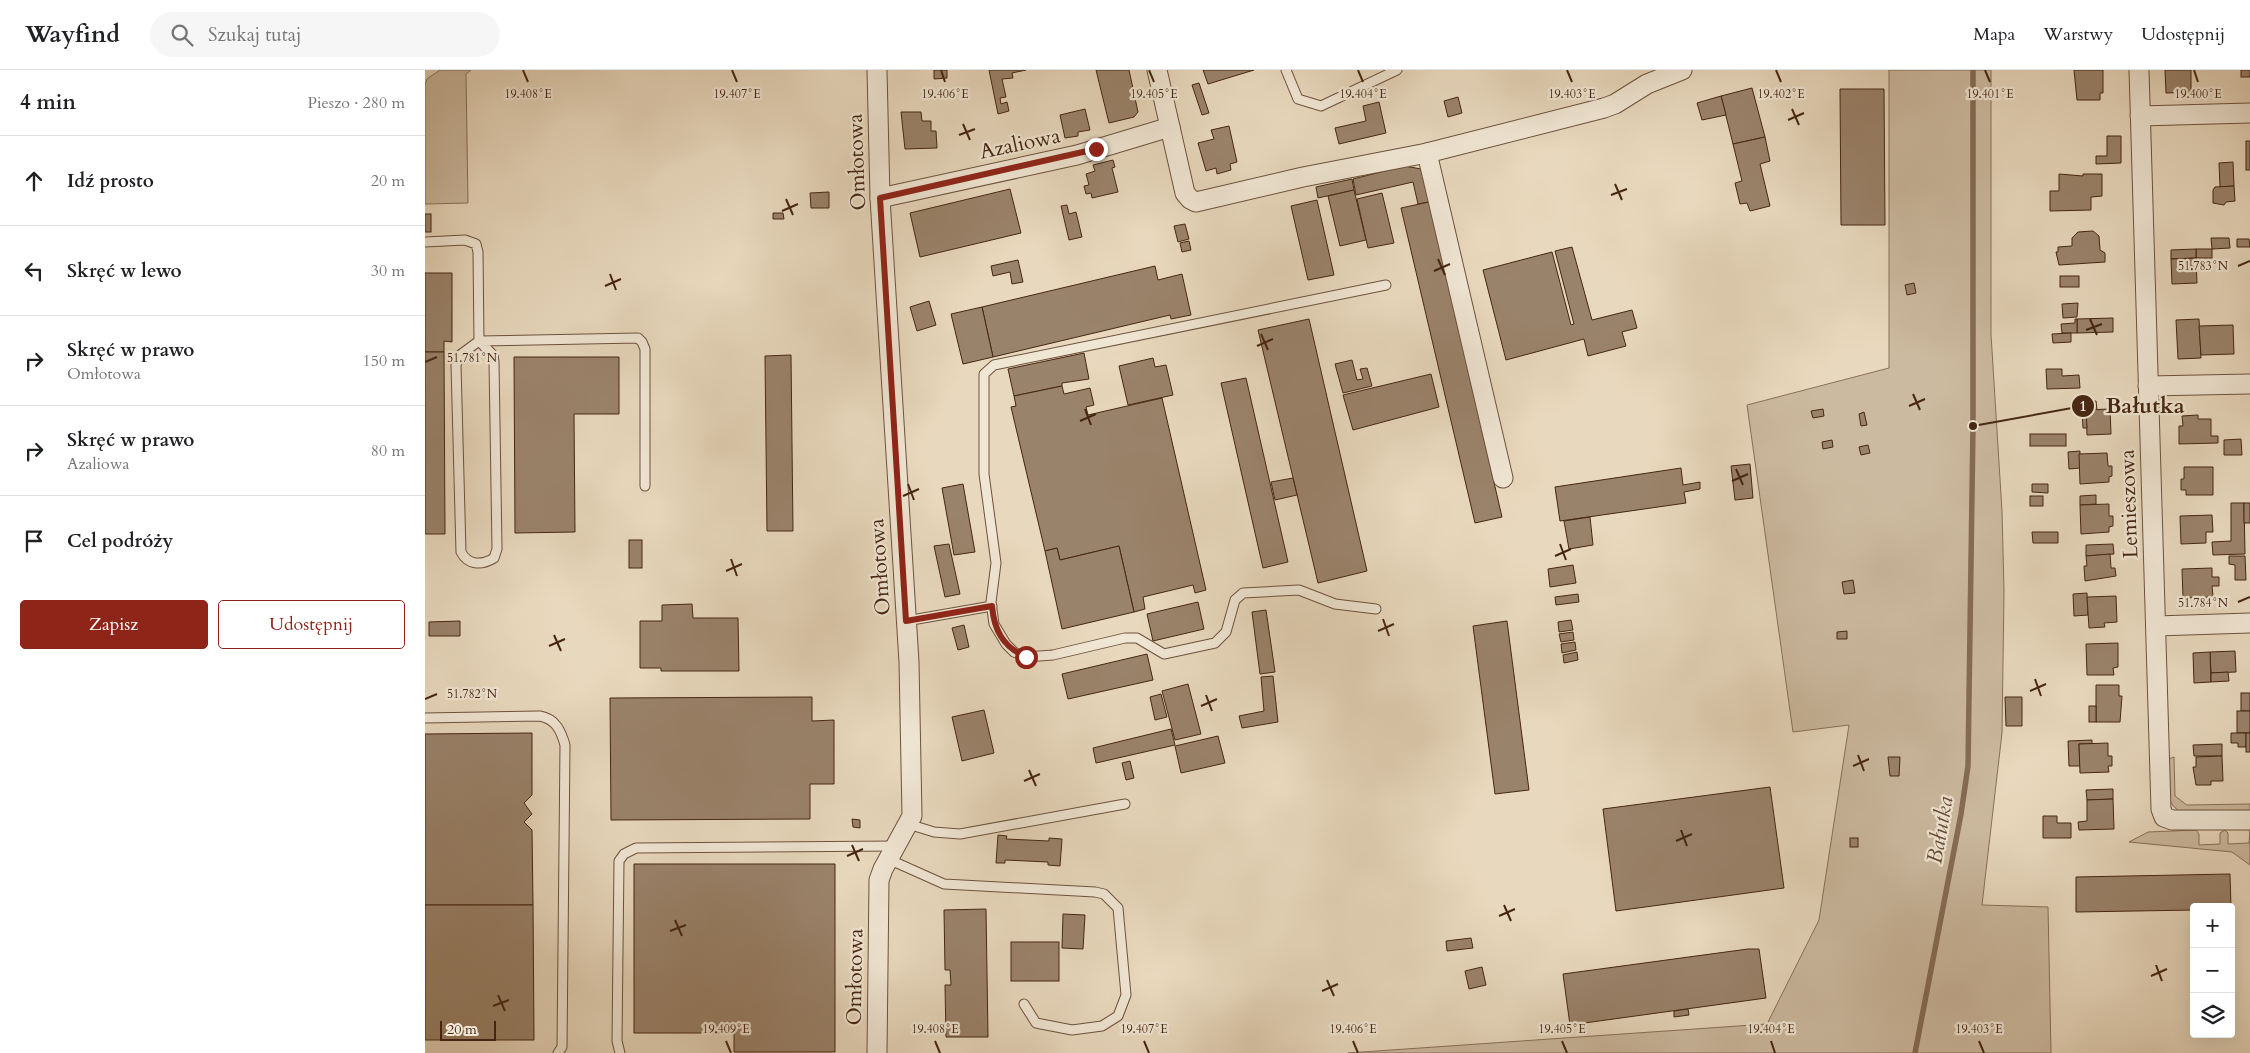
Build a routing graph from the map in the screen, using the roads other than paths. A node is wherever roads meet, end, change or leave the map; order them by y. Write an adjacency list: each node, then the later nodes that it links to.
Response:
1 (877, 70): 11 (street, Omłotowa)
2 (1157, 70): 9 (street)
3 (1286, 70): 4 (lane)
4 (1397, 70)
5 (1682, 70): 10 (street)
6 (2139, 70): 8 (street, Lemieszowa)
7 (2250, 113): 8 (street)
8 (2140, 116): 16 (street, Lemieszowa)
9 (1170, 127): 10 (street); 11 (street, Azaliowa)
10 (1427, 153): 17 (street)
11 (880, 198): 21 (street, Omłotowa)
12 (425, 242): 14 (lane)
13 (1385, 285): 19 (lane)
14 (479, 341): 14 (lane); 18 (lane)
15 (2250, 384): 16 (street)
16 (2148, 386): 23 (street, Lemieszowa)
17 (1503, 478)
18 (645, 486)
19 (992, 606): 20 (lane); 21 (lane)
20 (1376, 609)
21 (906, 621): 27 (street, Omłotowa)
22 (2250, 623): 23 (street)
23 (2156, 626): 26 (street, Lemieszowa)
24 (425, 718): 30 (lane)
25 (1125, 804): 27 (lane)
26 (2250, 820)
27 (908, 824): 28 (street, Omłotowa)
28 (892, 853): 29 (lane); 31 (lane); 32 (street, Omłotowa)
29 (1024, 1004)
30 (558, 1053)
31 (620, 1053)
32 (877, 1053)

